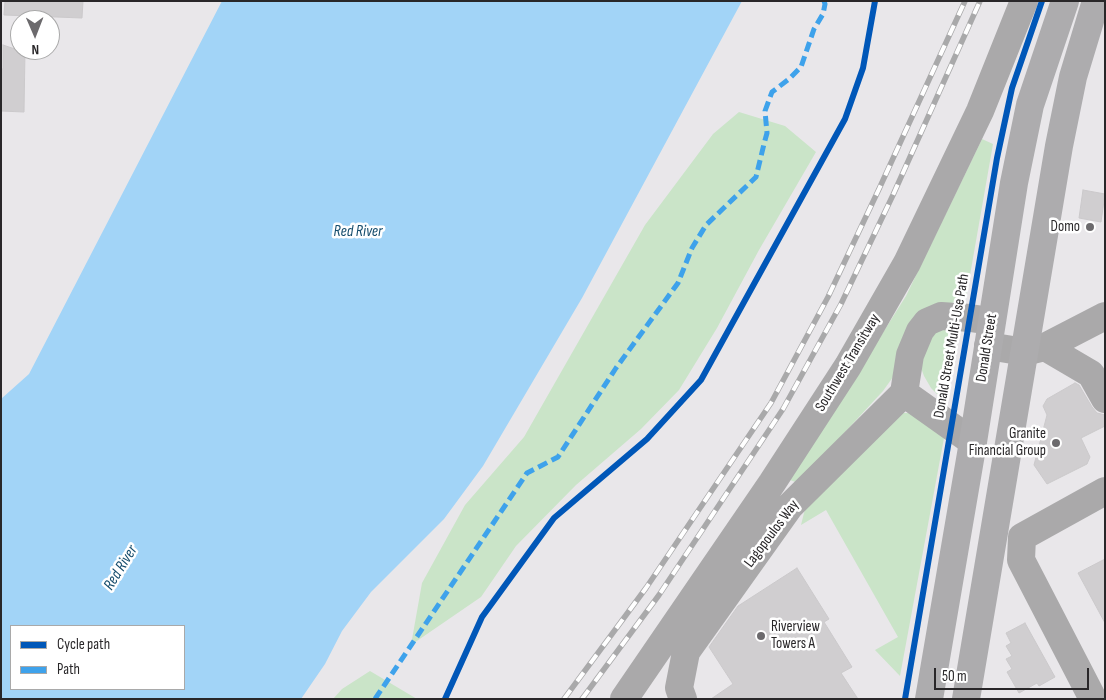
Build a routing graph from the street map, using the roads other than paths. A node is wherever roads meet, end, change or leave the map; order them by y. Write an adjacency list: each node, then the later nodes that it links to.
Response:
1 (1024, 1): 14 (street, Southwest Transitway)
2 (1065, 1): 5 (main road, Donald Street)
3 (1096, 1): 6 (main road)
4 (1105, 316): 6 (street)
5 (989, 334): 6 (street); 7 (street); 9 (main road, Donald Street)
6 (1035, 350): 8 (street); 17 (main road)
7 (904, 393): 9 (street); 11 (street, Lagopoulos Way)
8 (1105, 399)
9 (973, 442): 16 (main road, Donald Street)
10 (1105, 491): 18 (street)
11 (731, 590): 12 (street); 15 (street, Lagopoulos Way)
12 (725, 618)
13 (1105, 694): 18 (street)
14 (624, 699)
15 (683, 699)
16 (930, 699)
17 (966, 699)
18 (1094, 699)

